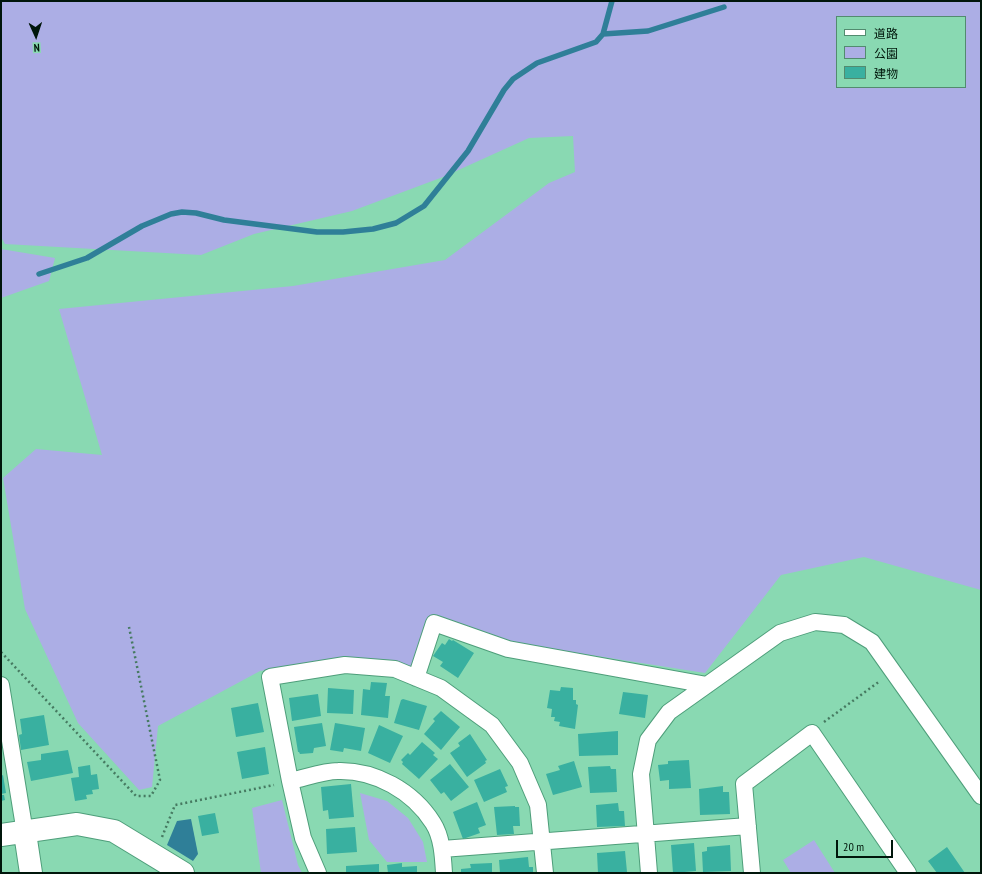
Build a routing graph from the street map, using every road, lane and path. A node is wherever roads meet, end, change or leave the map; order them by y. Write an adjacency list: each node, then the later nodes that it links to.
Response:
1 (129, 627): 2 (path)
2 (1, 652)
3 (893, 671): 6 (street); 7 (path); 10 (street)
4 (416, 678): 6 (street); 9 (street); 15 (street)
5 (1, 685): 8 (street)
6 (707, 685): 14 (street)
7 (812, 733): 11 (street); 25 (street)
8 (6, 752): 12 (street)
9 (290, 781): 16 (street); 17 (path); 20 (street)
10 (981, 796)
11 (748, 826): 14 (street); 24 (street)
12 (25, 832): 13 (street); 17 (street); 18 (street)
13 (1, 835)
14 (646, 835): 15 (street); 23 (street)
15 (542, 841): 16 (street); 22 (street)
16 (442, 849): 21 (street)
17 (154, 854): 19 (street)
18 (31, 873)
19 (183, 873)
20 (318, 873)
21 (444, 873)
22 (545, 873)
23 (649, 873)
24 (752, 873)
25 (908, 873)

